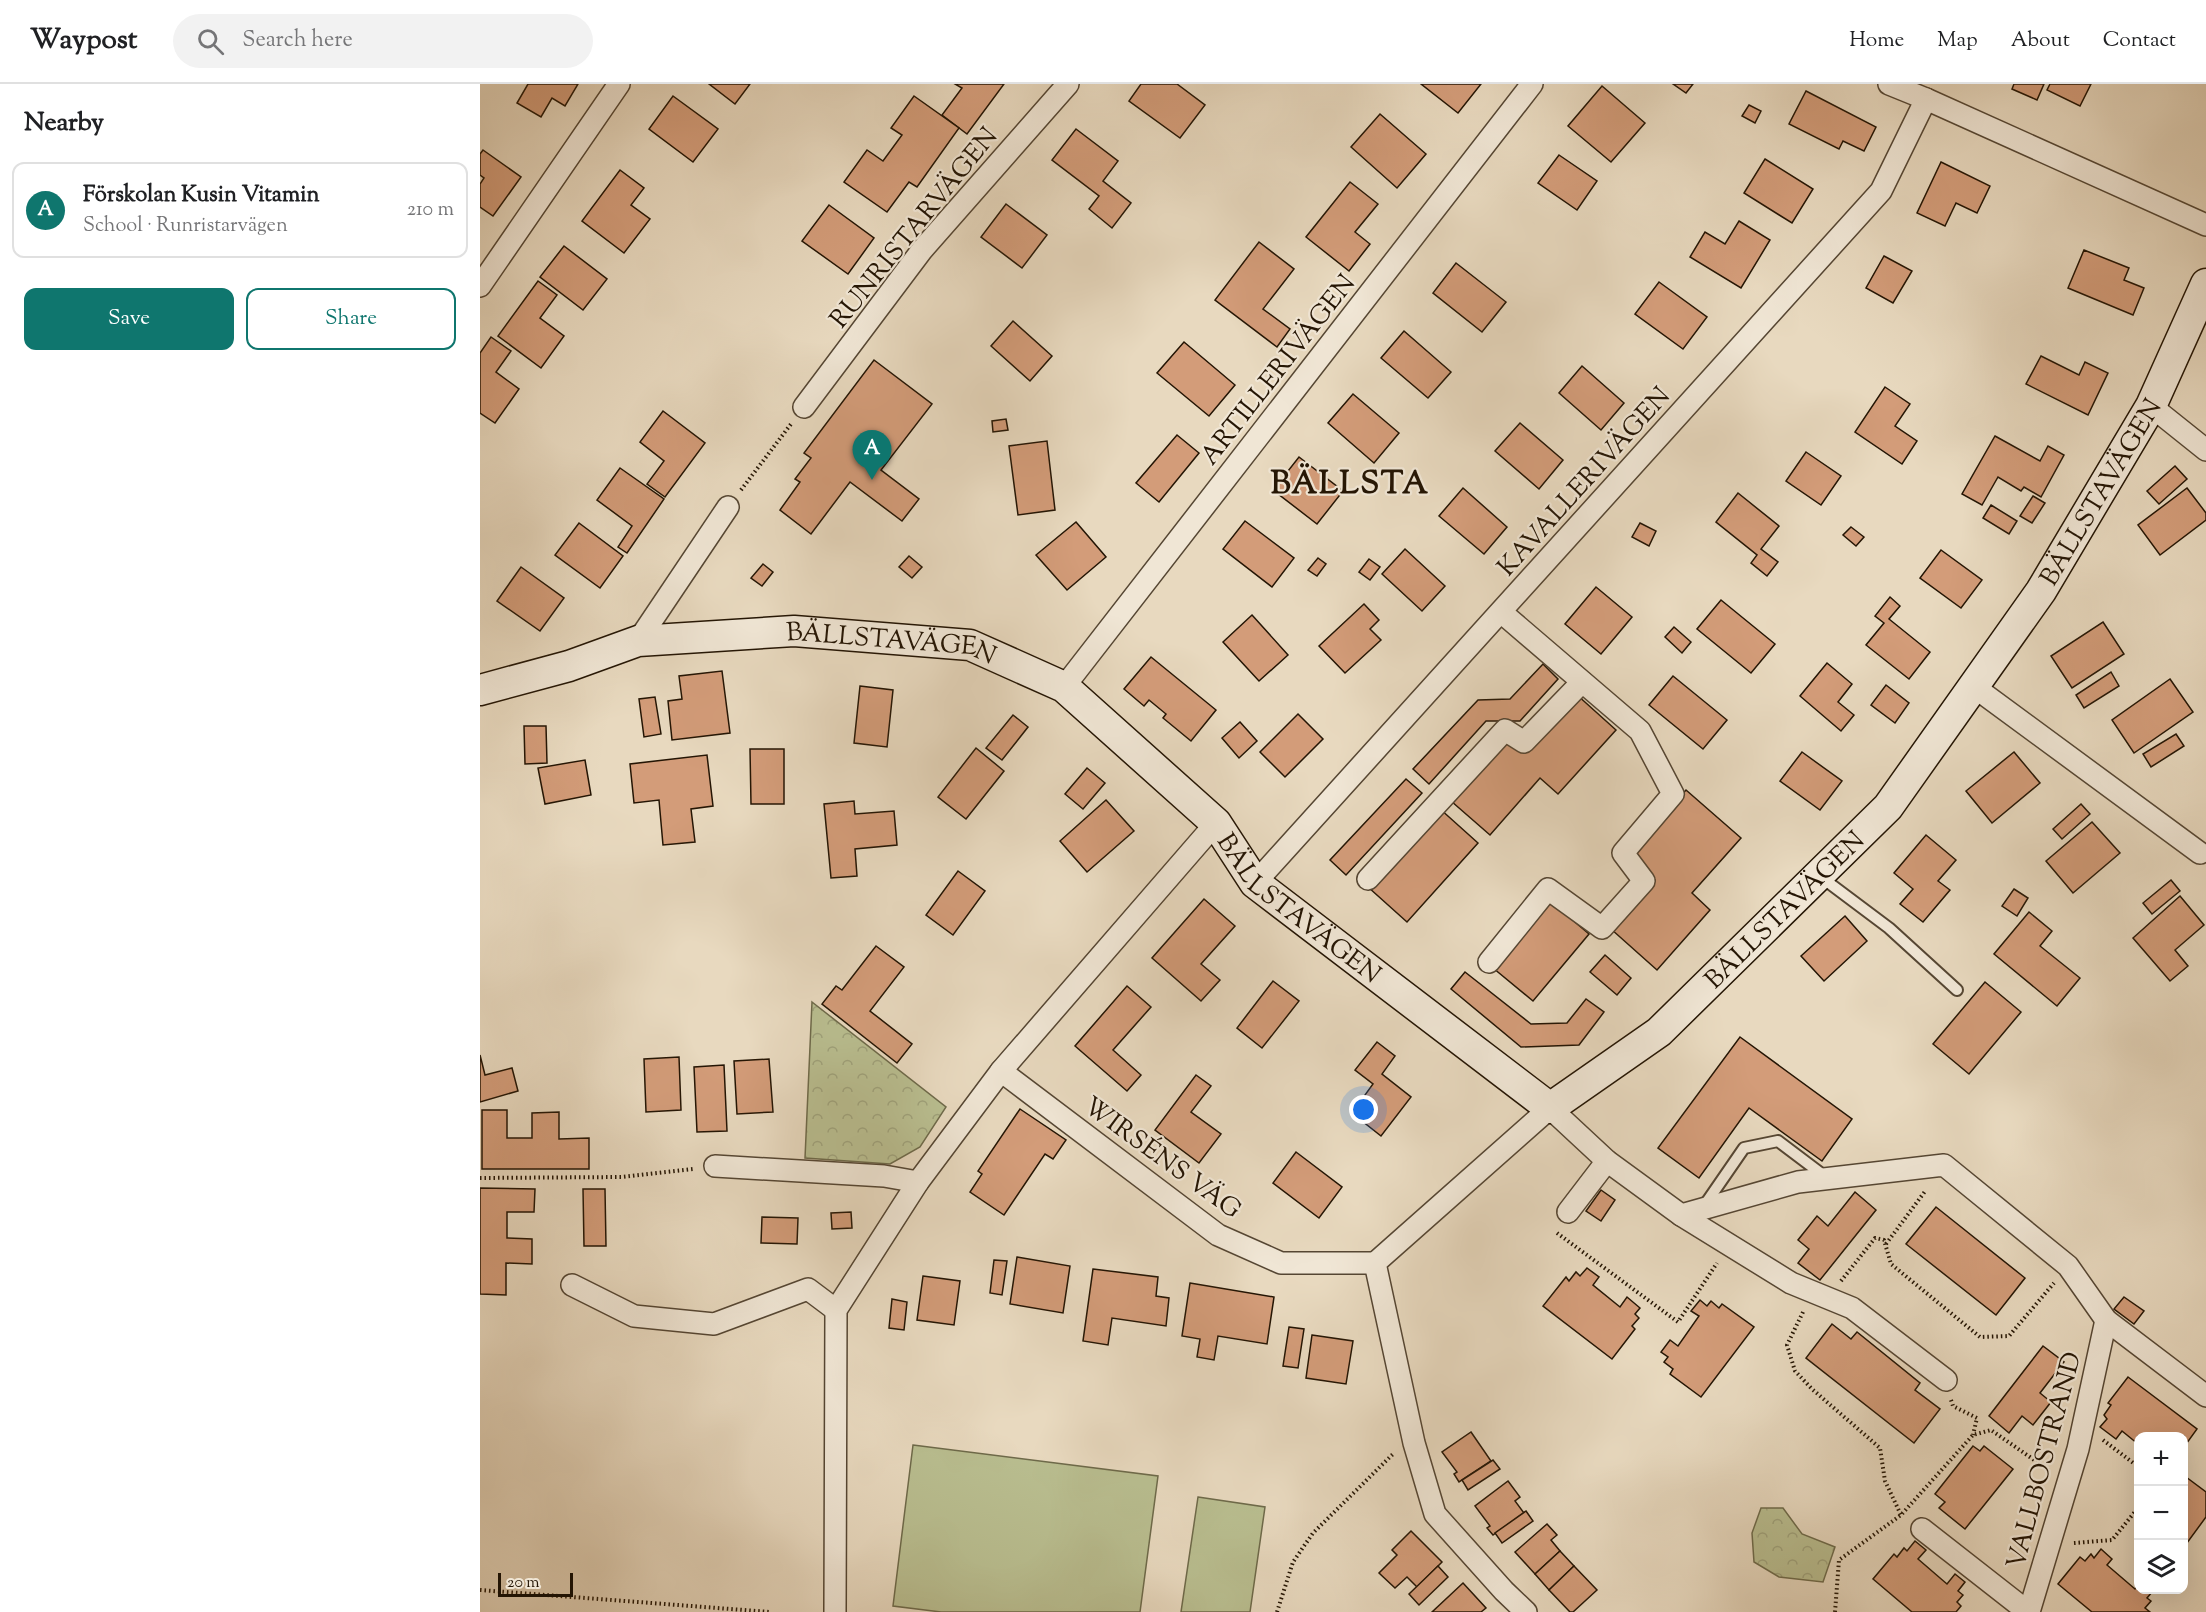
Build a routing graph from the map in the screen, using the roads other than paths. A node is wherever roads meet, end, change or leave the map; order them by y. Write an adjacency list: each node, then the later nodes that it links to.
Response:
1 (619, 84): 7 (street)
2 (1068, 84): 10 (street, RUNRISTARVÄGEN)
3 (1532, 84): 17 (street, ARTILLERIVÄGEN)
4 (1889, 84): 5 (street)
5 (1926, 99): 6 (street); 13 (street, KAVALLERIVÄGEN)
6 (2206, 225)
7 (484, 273)
8 (2206, 284): 9 (street, BÄLLSTAVÄGEN)
9 (2151, 406): 11 (street); 16 (street, BÄLLSTAVÄGEN)
10 (804, 407)
11 (2206, 450)
12 (729, 507): 14 (street)
13 (1501, 612): 15 (street); 23 (street, KAVALLERIVÄGEN)
14 (638, 641): 17 (street, BÄLLSTAVÄGEN); 18 (street, BÄLLSTAVÄGEN)
15 (1582, 682): 22 (street); 24 (street)
16 (1973, 686): 20 (street); 21 (street, BÄLLSTAVÄGEN)
17 (1064, 687): 19 (street, BÄLLSTAVÄGEN)
18 (480, 690)
19 (1216, 823): 23 (street, BÄLLSTAVÄGEN); 26 (street)
20 (2200, 853)
21 (1819, 875): 25 (lane); 27 (street, BÄLLSTAVÄGEN)
22 (1368, 879)
23 (1255, 883): 27 (street, BÄLLSTAVÄGEN)
24 (1489, 962)
25 (1957, 990)
26 (1001, 1071): 31 (street); 35 (street, WIRSÉNS VÄG)
27 (1550, 1107): 28 (street); 35 (street)
28 (1607, 1161): 33 (street); 34 (street)
29 (715, 1166): 31 (street)
30 (1827, 1178): 32 (street); 32 (lane); 38 (street)
31 (918, 1182): 37 (street)
32 (1702, 1209): 34 (street)
33 (1568, 1212)
34 (1682, 1215): 39 (street)
35 (1375, 1263): 43 (street)
36 (572, 1285): 37 (street)
37 (836, 1310): 42 (street)
38 (2106, 1320): 40 (street); 44 (street, VALLBOSTRAND)
39 (1946, 1380)
40 (2206, 1396)
41 (1922, 1528): 44 (street, VALLBOSTRAND)
42 (835, 1612)
43 (1526, 1612)
44 (2029, 1612)

